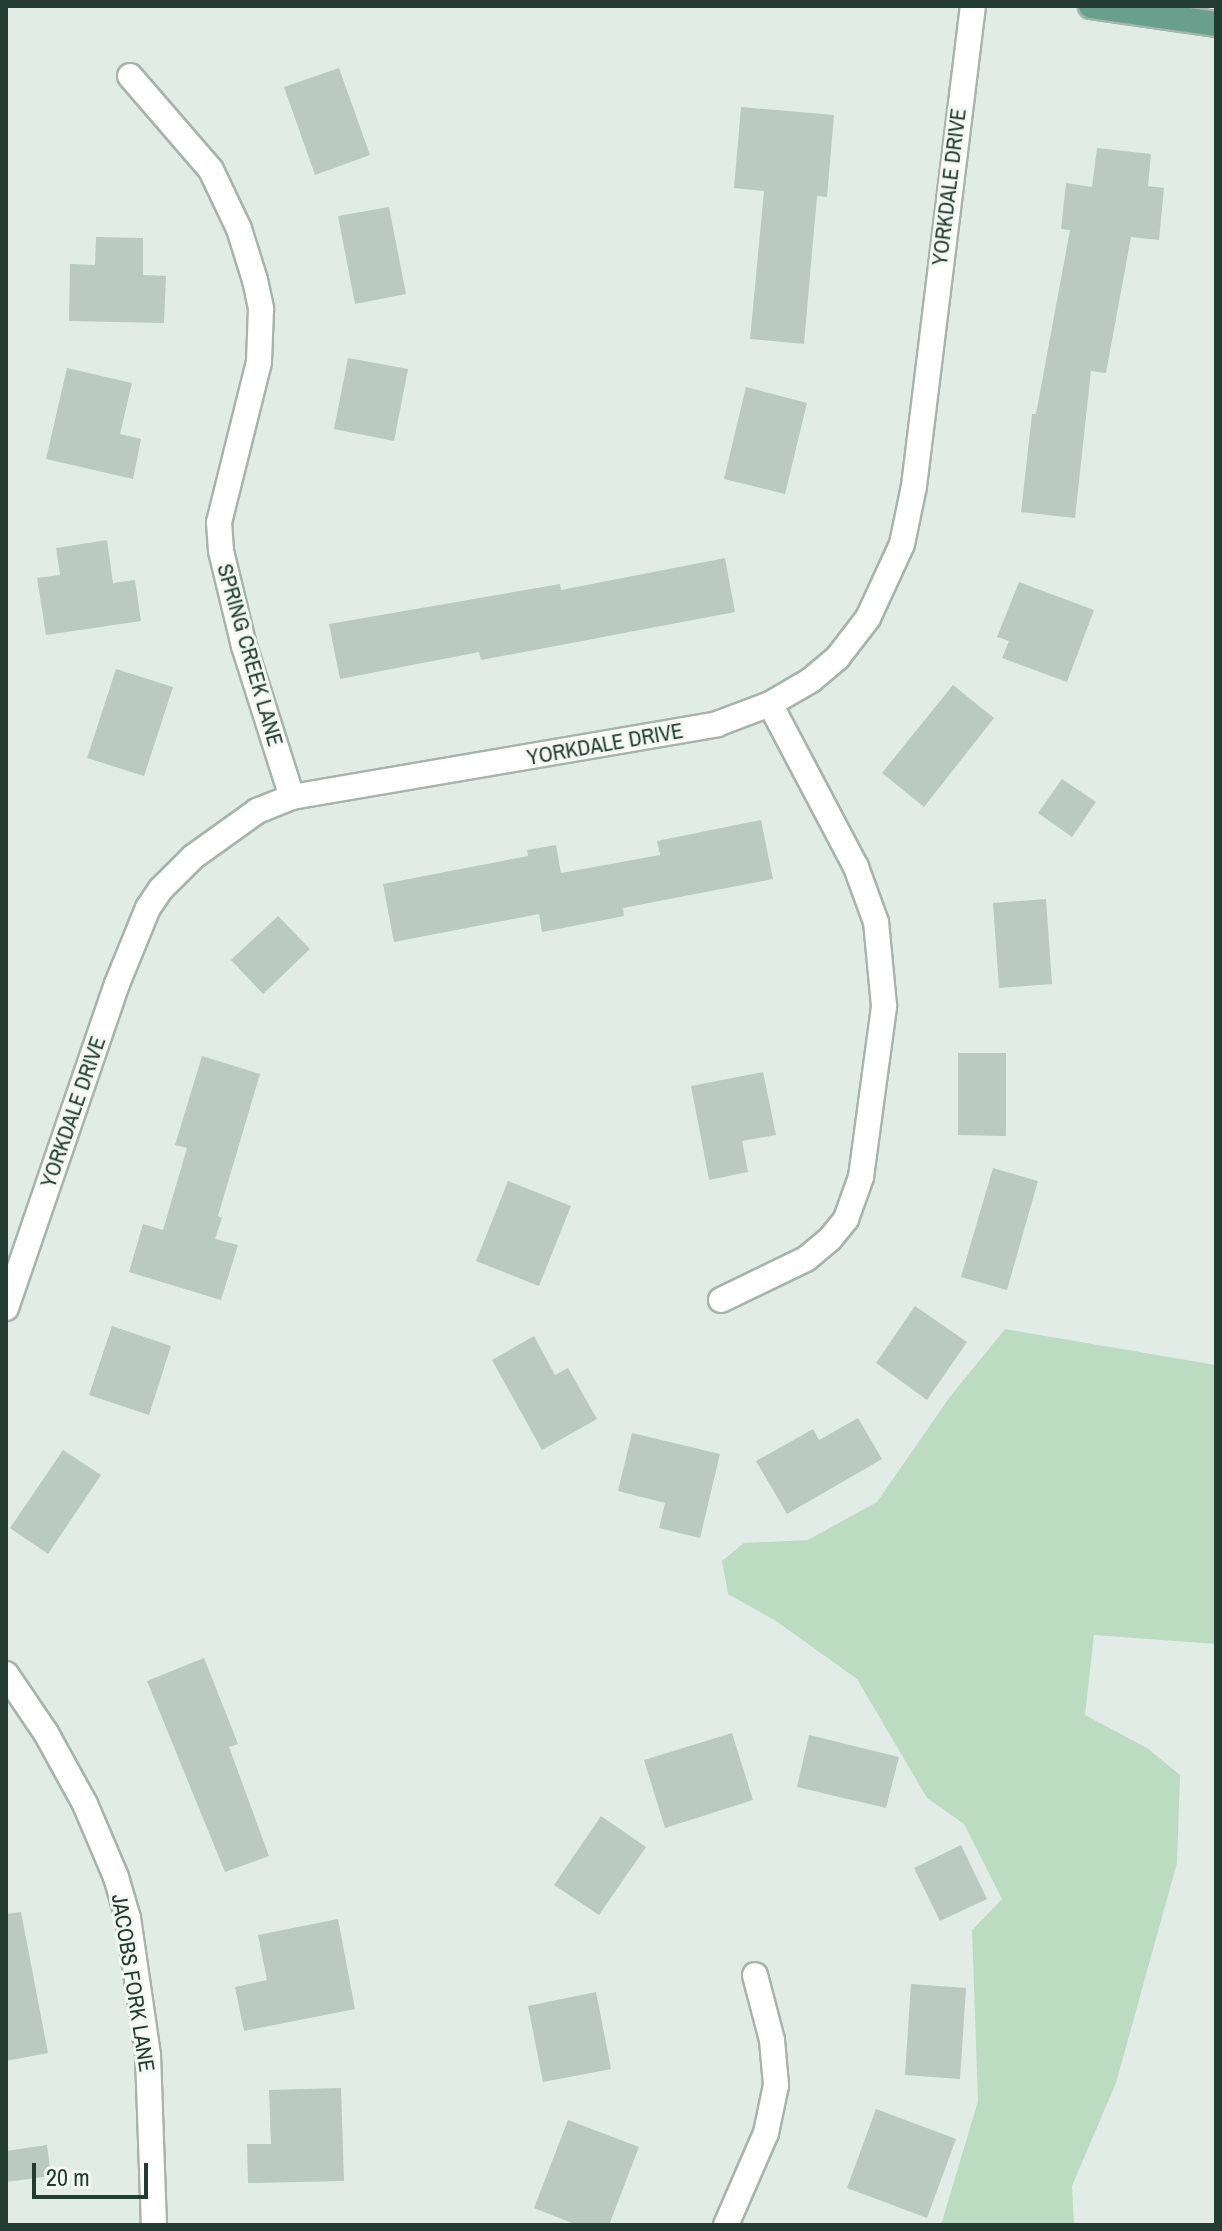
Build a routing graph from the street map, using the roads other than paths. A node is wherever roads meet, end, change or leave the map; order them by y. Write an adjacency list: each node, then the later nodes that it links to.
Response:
1 (973, 6): 5 (street, YORKDALE DRIVE)
2 (1091, 6): 3 (main road)
3 (1216, 24)
4 (130, 76): 6 (street, SPRING CREEK LANE)
5 (770, 704): 6 (street, YORKDALE DRIVE); 7 (street)
6 (292, 797): 8 (street, YORKDALE DRIVE)
7 (721, 1300)
8 (6, 1308)
9 (6, 1674): 11 (street, JACOBS FORK LANE)
10 (755, 1975): 12 (street)
11 (154, 2225)
12 (726, 2225)

